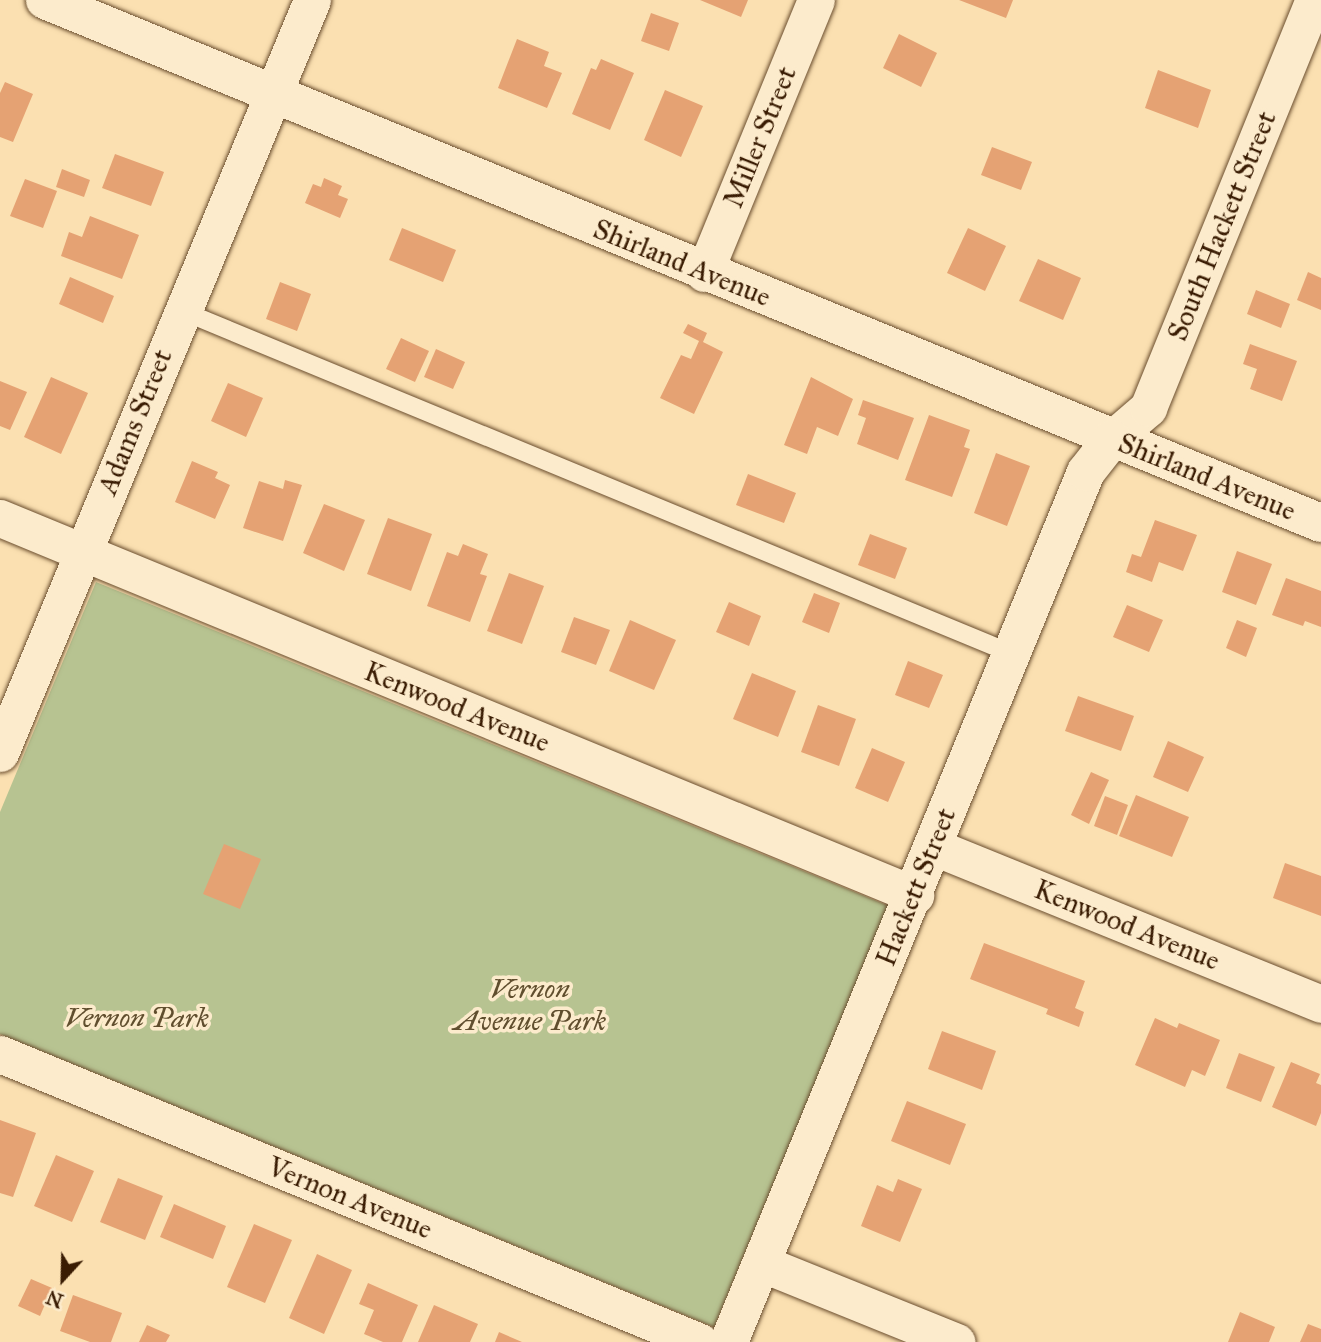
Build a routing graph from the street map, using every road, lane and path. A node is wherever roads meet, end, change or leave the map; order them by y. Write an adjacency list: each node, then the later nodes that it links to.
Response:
1 (45, 0): 5 (street, Shirland Avenue)
2 (313, 0): 5 (street, Adams Street)
3 (816, 0): 6 (street, Miller Street)
4 (1314, 0): 8 (street, South Hackett Street)
5 (274, 94): 6 (street, Shirland Avenue); 7 (street, Adams Street)
6 (705, 273): 8 (street, Shirland Avenue)
7 (180, 310): 11 (street, Adams Street); 12 (lane)
8 (1112, 439): 10 (street, Shirland Avenue); 12 (street, Hackett Street)
9 (0, 518): 11 (street, Kenwood Avenue)
10 (1321, 523)
11 (82, 552): 13 (street, Adams Street); 15 (street, Kenwood Avenue)
12 (1010, 653): 14 (street, Hackett Street)
13 (0, 753)
14 (932, 846): 15 (street, Hackett Street); 16 (street, Kenwood Avenue)
15 (915, 895): 18 (street, Hackett Street)
16 (1321, 1004)
17 (0, 1054): 19 (street, Vernon Avenue)
18 (761, 1263): 20 (street, Hackett Street); 21 (street)
19 (700, 1342)
20 (729, 1342)
21 (957, 1342)

